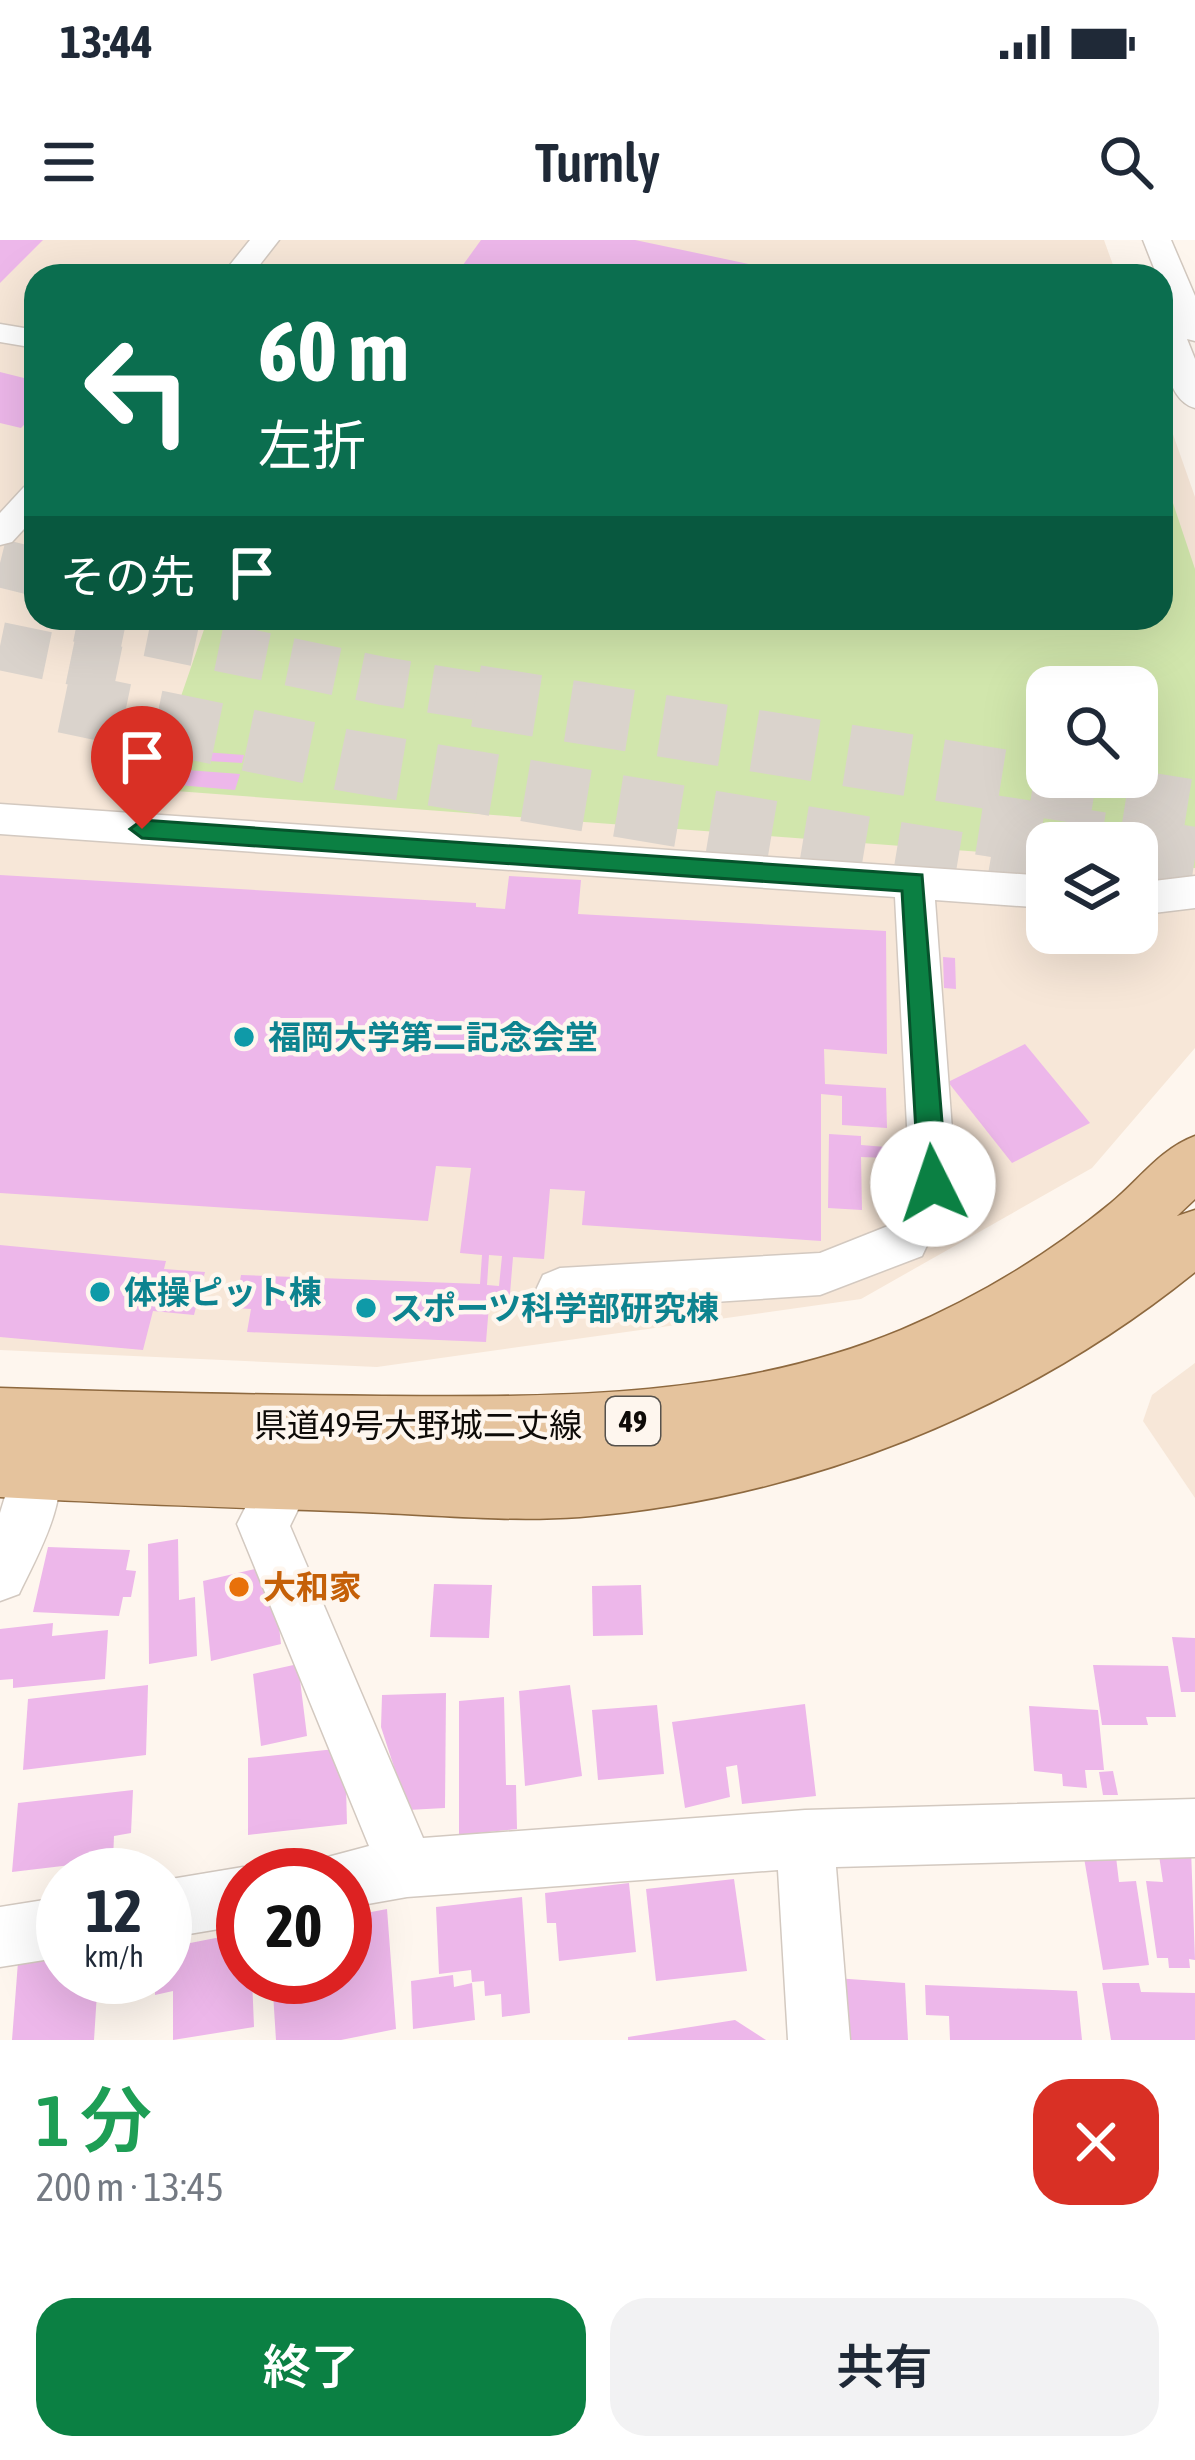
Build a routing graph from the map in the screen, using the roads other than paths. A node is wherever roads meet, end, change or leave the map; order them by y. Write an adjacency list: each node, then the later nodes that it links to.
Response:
1 (265, 240): 2 (street)
2 (246, 264)
3 (1178, 297): 4 (street); 5 (street)
4 (1195, 332)
5 (1195, 398)
6 (24, 508): 7 (street)
7 (0, 534)
8 (0, 819): 9 (street)
9 (914, 882): 10 (street); 15 (street)
10 (1026, 890)
11 (1195, 892): 12 (street)
12 (1158, 896)
13 (1195, 1161): 16 (main road, 県道49号大野城二丈線 / 49)
14 (1195, 1236): 18 (main road, 県道49号大野城二丈線 / 49)
15 (560, 1289)
16 (0, 1418)
17 (19, 1467): 18 (main road, 県道49号大野城二丈線 / 49); 19 (street)
18 (287, 1479): 22 (street)
19 (0, 1575)
20 (1195, 1828): 21 (street)
21 (805, 1839): 22 (street); 26 (street)
22 (407, 1868): 23 (street)
23 (372, 1874)
24 (36, 1931): 25 (street)
25 (0, 1937)
26 (819, 2040)

